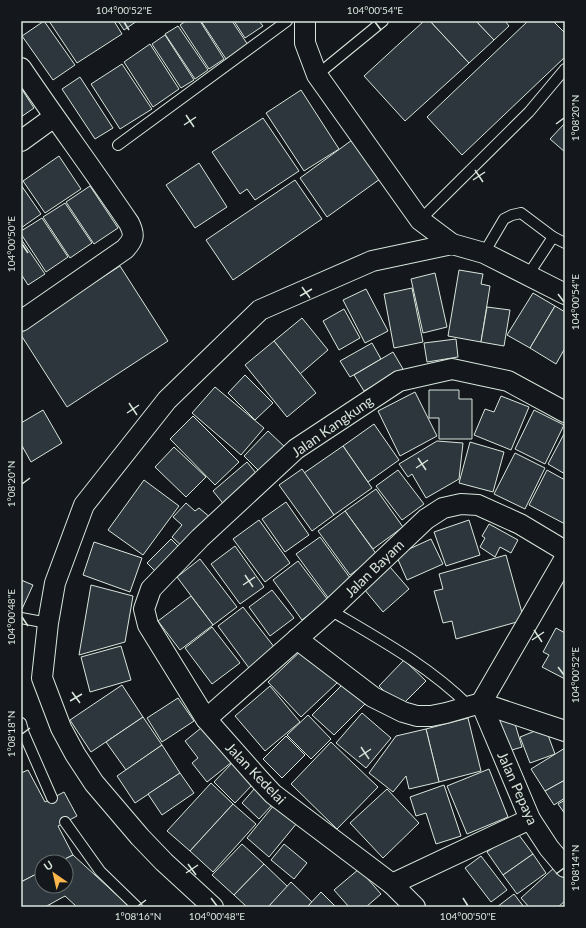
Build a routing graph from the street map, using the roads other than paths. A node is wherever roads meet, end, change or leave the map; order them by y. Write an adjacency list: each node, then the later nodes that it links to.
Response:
1 (286, 21): 9 (lane)
2 (305, 21): 6 (street)
3 (383, 21): 6 (lane)
4 (21, 68): 7 (street)
5 (565, 69): 10 (lane)
6 (317, 75): 10 (street)
7 (54, 117): 8 (street); 17 (street)
8 (21, 141)
9 (118, 145)
10 (420, 220): 13 (street)
11 (553, 237): 12 (lane); 14 (lane); 15 (lane)
12 (565, 243)
13 (452, 244): 14 (street); 23 (street)
14 (484, 253): 15 (street)
15 (528, 275): 16 (street)
16 (565, 294)
17 (21, 321)
18 (565, 412): 24 (street, Jalan Kangkung)
19 (565, 551): 21 (street, Jalan Bayam)
20 (565, 558): 26 (street)
21 (330, 610): 25 (street, Jalan Bayam); 26 (lane)
22 (21, 618): 23 (lane)
23 (48, 623): 36 (street)
24 (148, 625): 27 (street, Jalan Kedelai)
25 (297, 639): 26 (street); 27 (street, Jalan Bayam)
26 (475, 704): 29 (street); 31 (street, Jalan Pepaya)
27 (206, 719): 34 (street, Jalan Kedelai)
28 (21, 723): 30 (lane)
29 (565, 731)
30 (52, 798)
31 (530, 819): 33 (street, Jalan Pepaya); 34 (street)
32 (65, 822): 35 (lane)
33 (565, 867)
34 (392, 884): 37 (street, Jalan Kedelai)
35 (137, 907)
36 (213, 907)
37 (415, 907)

